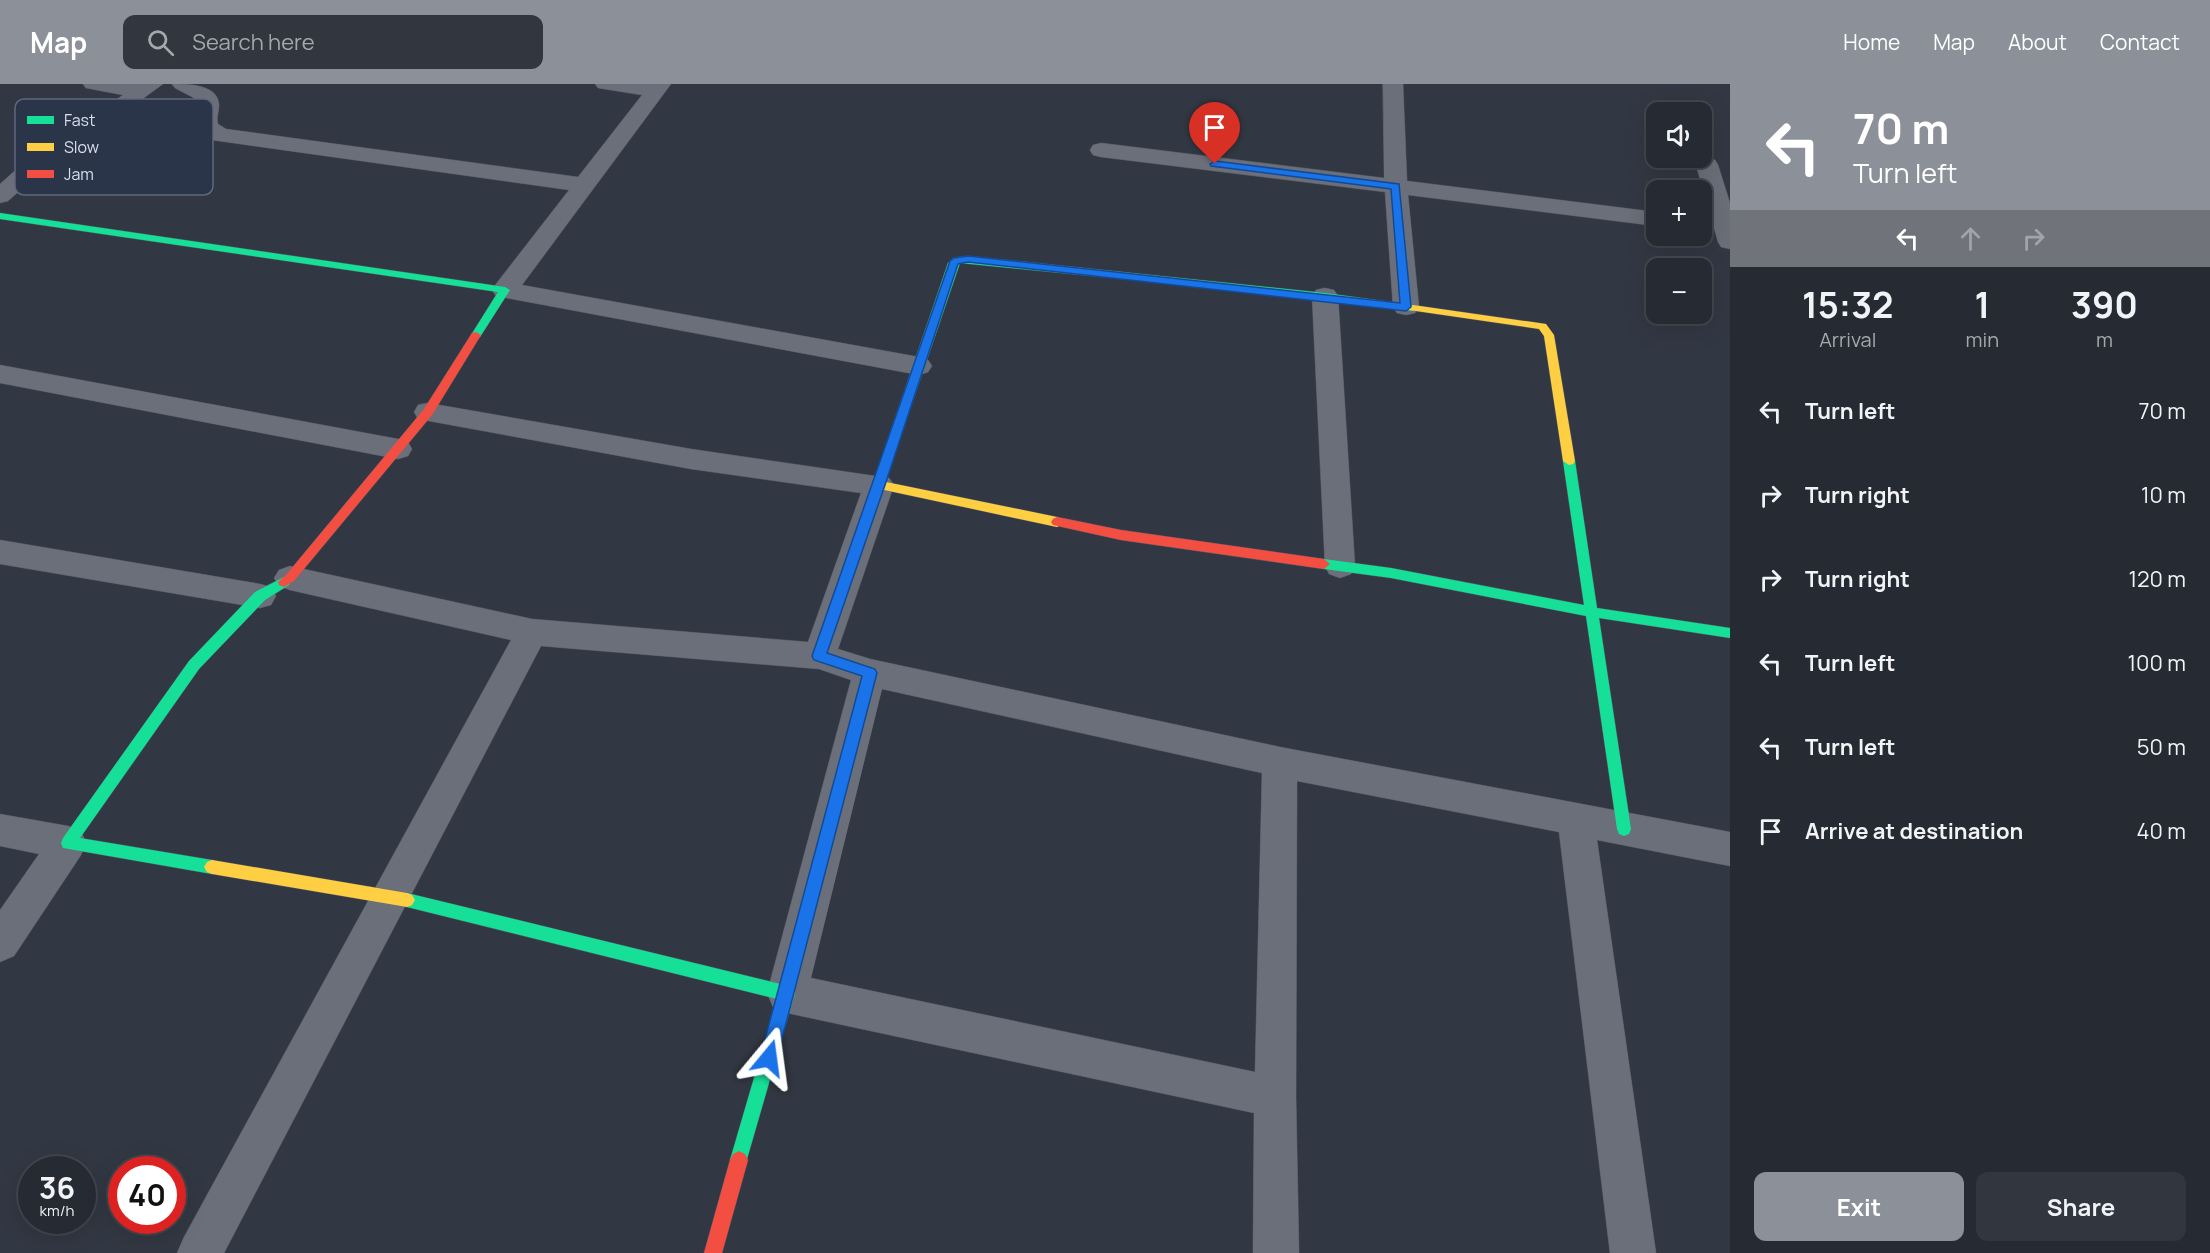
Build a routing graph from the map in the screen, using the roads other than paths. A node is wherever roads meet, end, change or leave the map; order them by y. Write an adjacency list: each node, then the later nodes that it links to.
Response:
1 (93, 84): 6 (street)
2 (182, 84): 8 (street)
3 (605, 84): 5 (street)
4 (1393, 84): 16 (street)
5 (658, 87): 15 (street)
6 (147, 88): 7 (street)
7 (131, 99)
8 (206, 99)
9 (213, 132): 15 (street)
10 (1101, 150): 16 (street)
11 (0, 167): 13 (street)
12 (1708, 168): 21 (street)
13 (15, 170)
14 (15, 183): 17 (street)
15 (584, 185): 22 (street)
16 (1396, 186): 19 (street); 24 (street)
17 (0, 196)
18 (0, 216): 22 (street)
19 (1646, 218)
20 (1712, 229): 21 (street)
21 (1728, 235)
22 (505, 290): 25 (street); 27 (street)
23 (1325, 297): 24 (street); 25 (street); 31 (street)
24 (1406, 307): 34 (street)
25 (919, 366): 29 (street)
26 (0, 374): 28 (street)
27 (428, 412): 28 (street); 29 (street)
28 (398, 449): 32 (street)
29 (879, 485): 31 (street); 37 (street)
30 (0, 552): 33 (street)
31 (1340, 566): 34 (street)
32 (290, 578): 33 (street); 35 (street)
33 (260, 596): 43 (street)
34 (1593, 612): 36 (street); 41 (street)
35 (532, 632): 37 (street); 45 (street)
36 (1730, 633)
37 (819, 656): 38 (street)
38 (870, 673): 39 (street); 47 (street)
39 (1280, 762): 40 (street); 48 (street)
40 (1576, 820): 41 (street); 52 (street)
41 (1624, 829): 44 (street)
42 (0, 830): 43 (street)
43 (68, 843): 45 (street); 46 (street)
44 (1730, 849)
45 (390, 896): 47 (street); 49 (street)
46 (0, 943)
47 (787, 993): 48 (street); 50 (street)
48 (1275, 1097): 51 (street)
49 (200, 1253)
50 (713, 1253)
51 (1276, 1253)
52 (1633, 1253)

